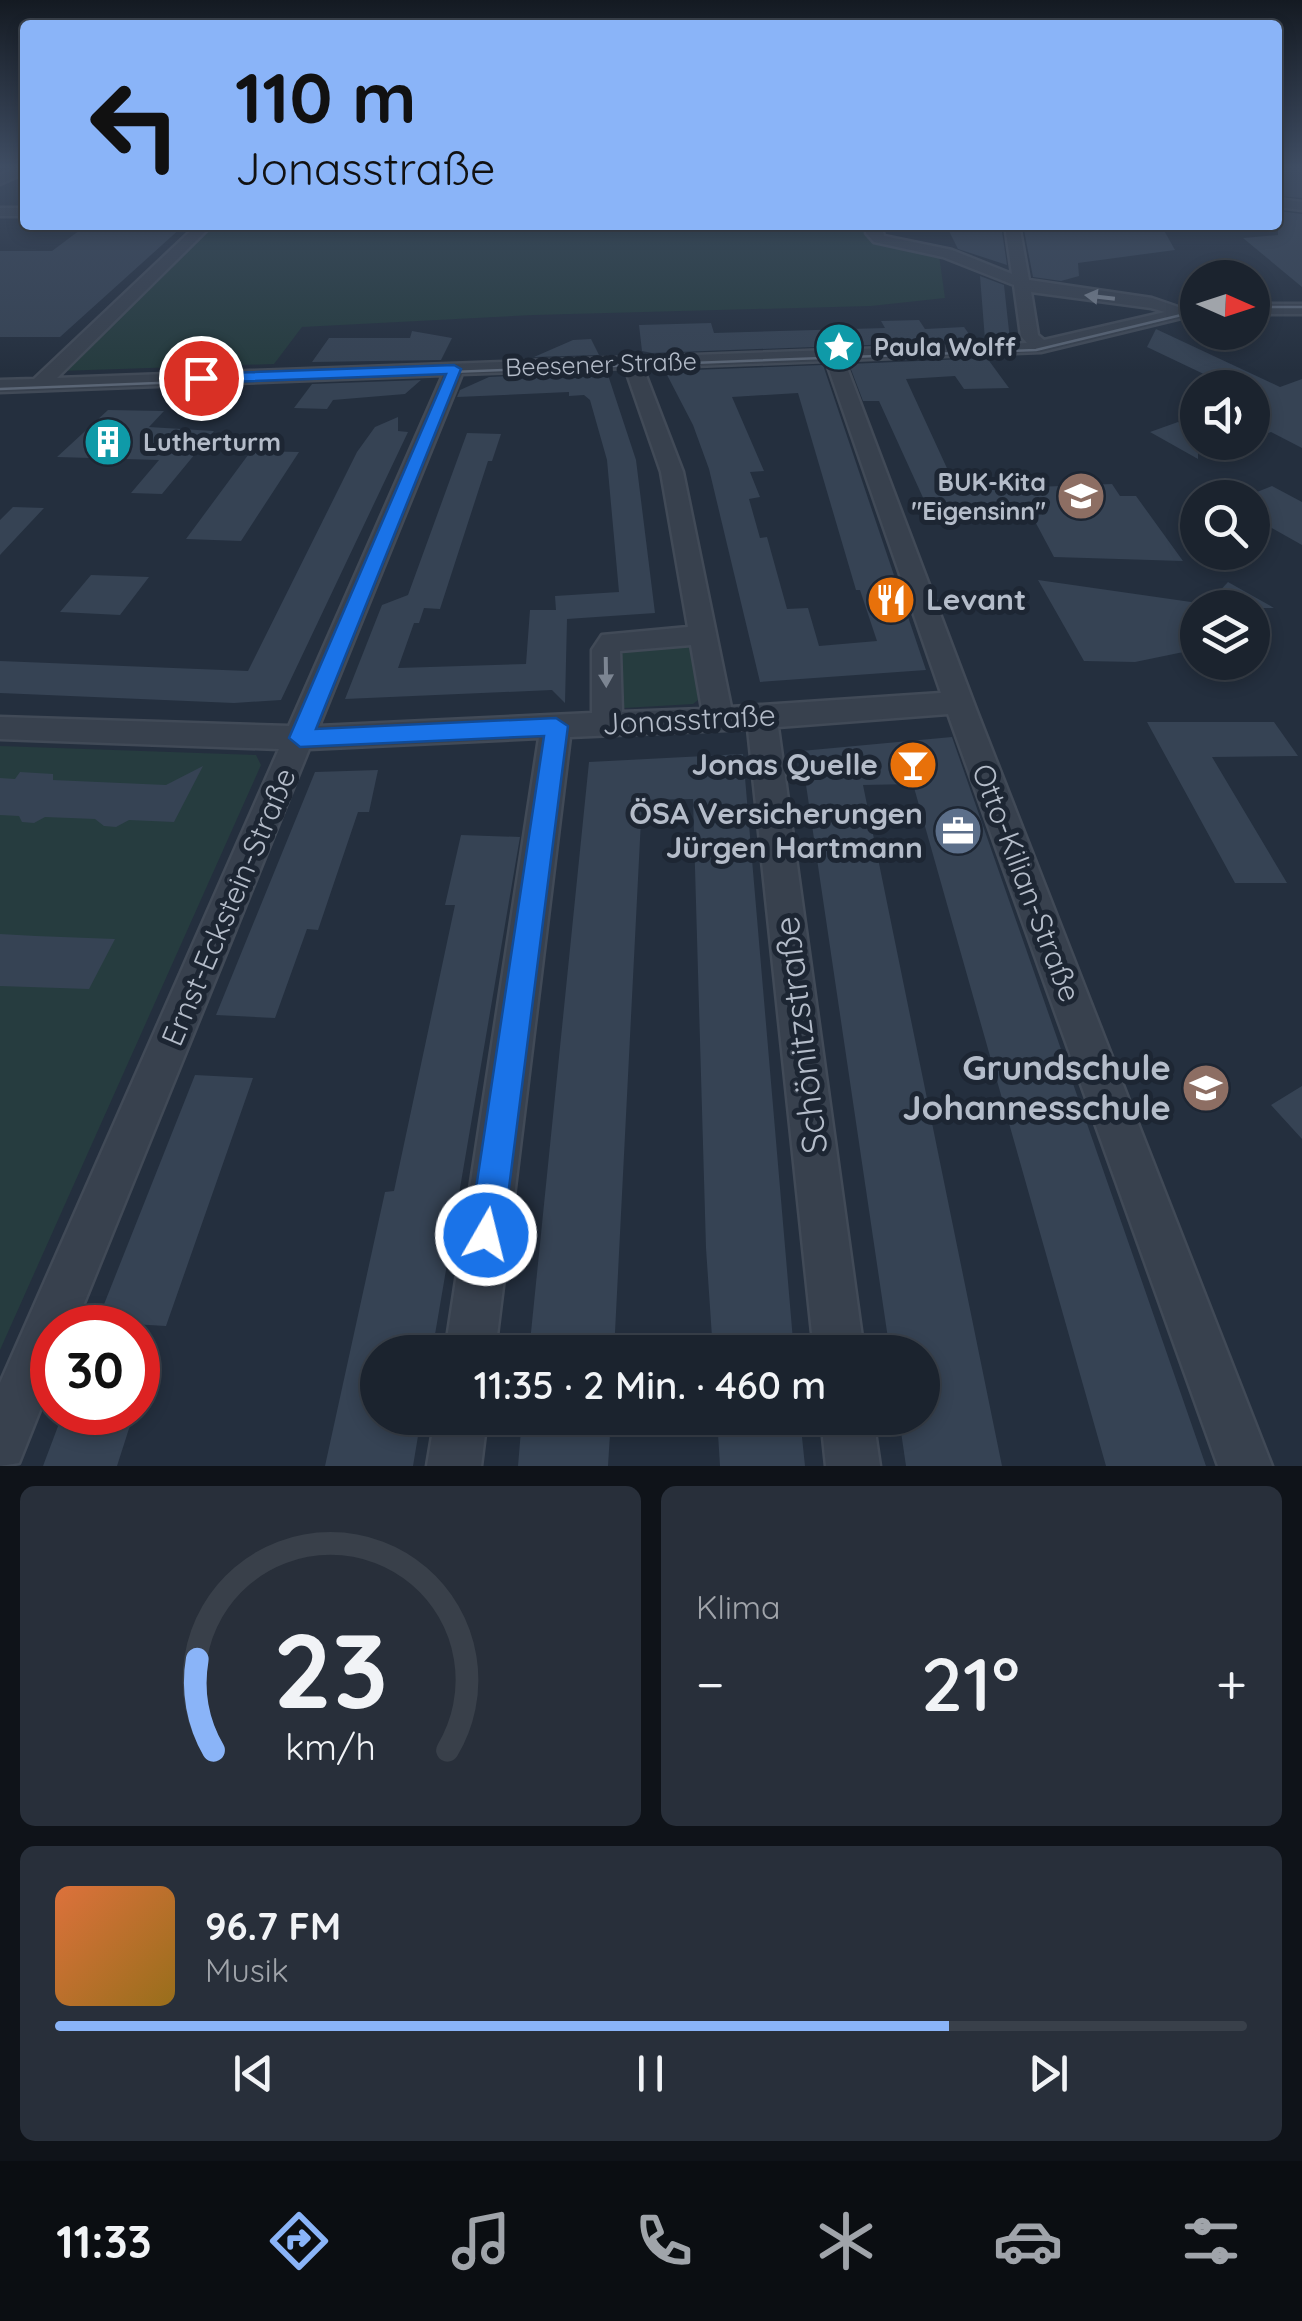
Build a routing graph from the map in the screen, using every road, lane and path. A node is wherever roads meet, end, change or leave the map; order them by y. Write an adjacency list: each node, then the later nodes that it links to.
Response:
1 (195, 234): 13 (street)
2 (874, 234): 4 (street)
3 (1013, 234): 4 (street)
4 (1021, 282): 5 (street, one-way to 4); 9 (street)
5 (1180, 308)
6 (1270, 309): 7 (street)
7 (1302, 309)
8 (1180, 312): 9 (street, Beesener Straße)
9 (1041, 347): 10 (street, Beesener Straße)
10 (833, 355): 11 (street, Beesener Straße); 16 (street, Otto-Kilian-Straße)
11 (632, 363): 12 (street, Beesener Straße); 15 (street)
12 (454, 369): 13 (street, Beesener Straße); 22 (street, Ernst-Eckstein-Straße)
13 (40, 384): 14 (street, Beesener Straße)
14 (0, 386)
15 (702, 634): 18 (street); 19 (street, one-way to 19)
16 (959, 702): 17 (street, Jonasstraße); 30 (street, Otto-Kilian-Straße)
17 (762, 718): 18 (street, Jonasstraße); 24 (street, Schönitzstraße)
18 (719, 719): 19 (street, Jonasstraße)
19 (607, 724): 20 (street, Jonasstraße)
20 (556, 726): 22 (street, Jonasstraße); 23 (street)
21 (0, 728): 22 (street, Jonasstraße)
22 (300, 738): 27 (street, Ernst-Eckstein-Straße)
23 (472, 1335)
24 (837, 1335)
25 (459, 1435): 28 (street)
26 (849, 1435): 29 (street)
27 (0, 1444)
28 (454, 1466)
29 (853, 1466)
30 (1246, 1466)

